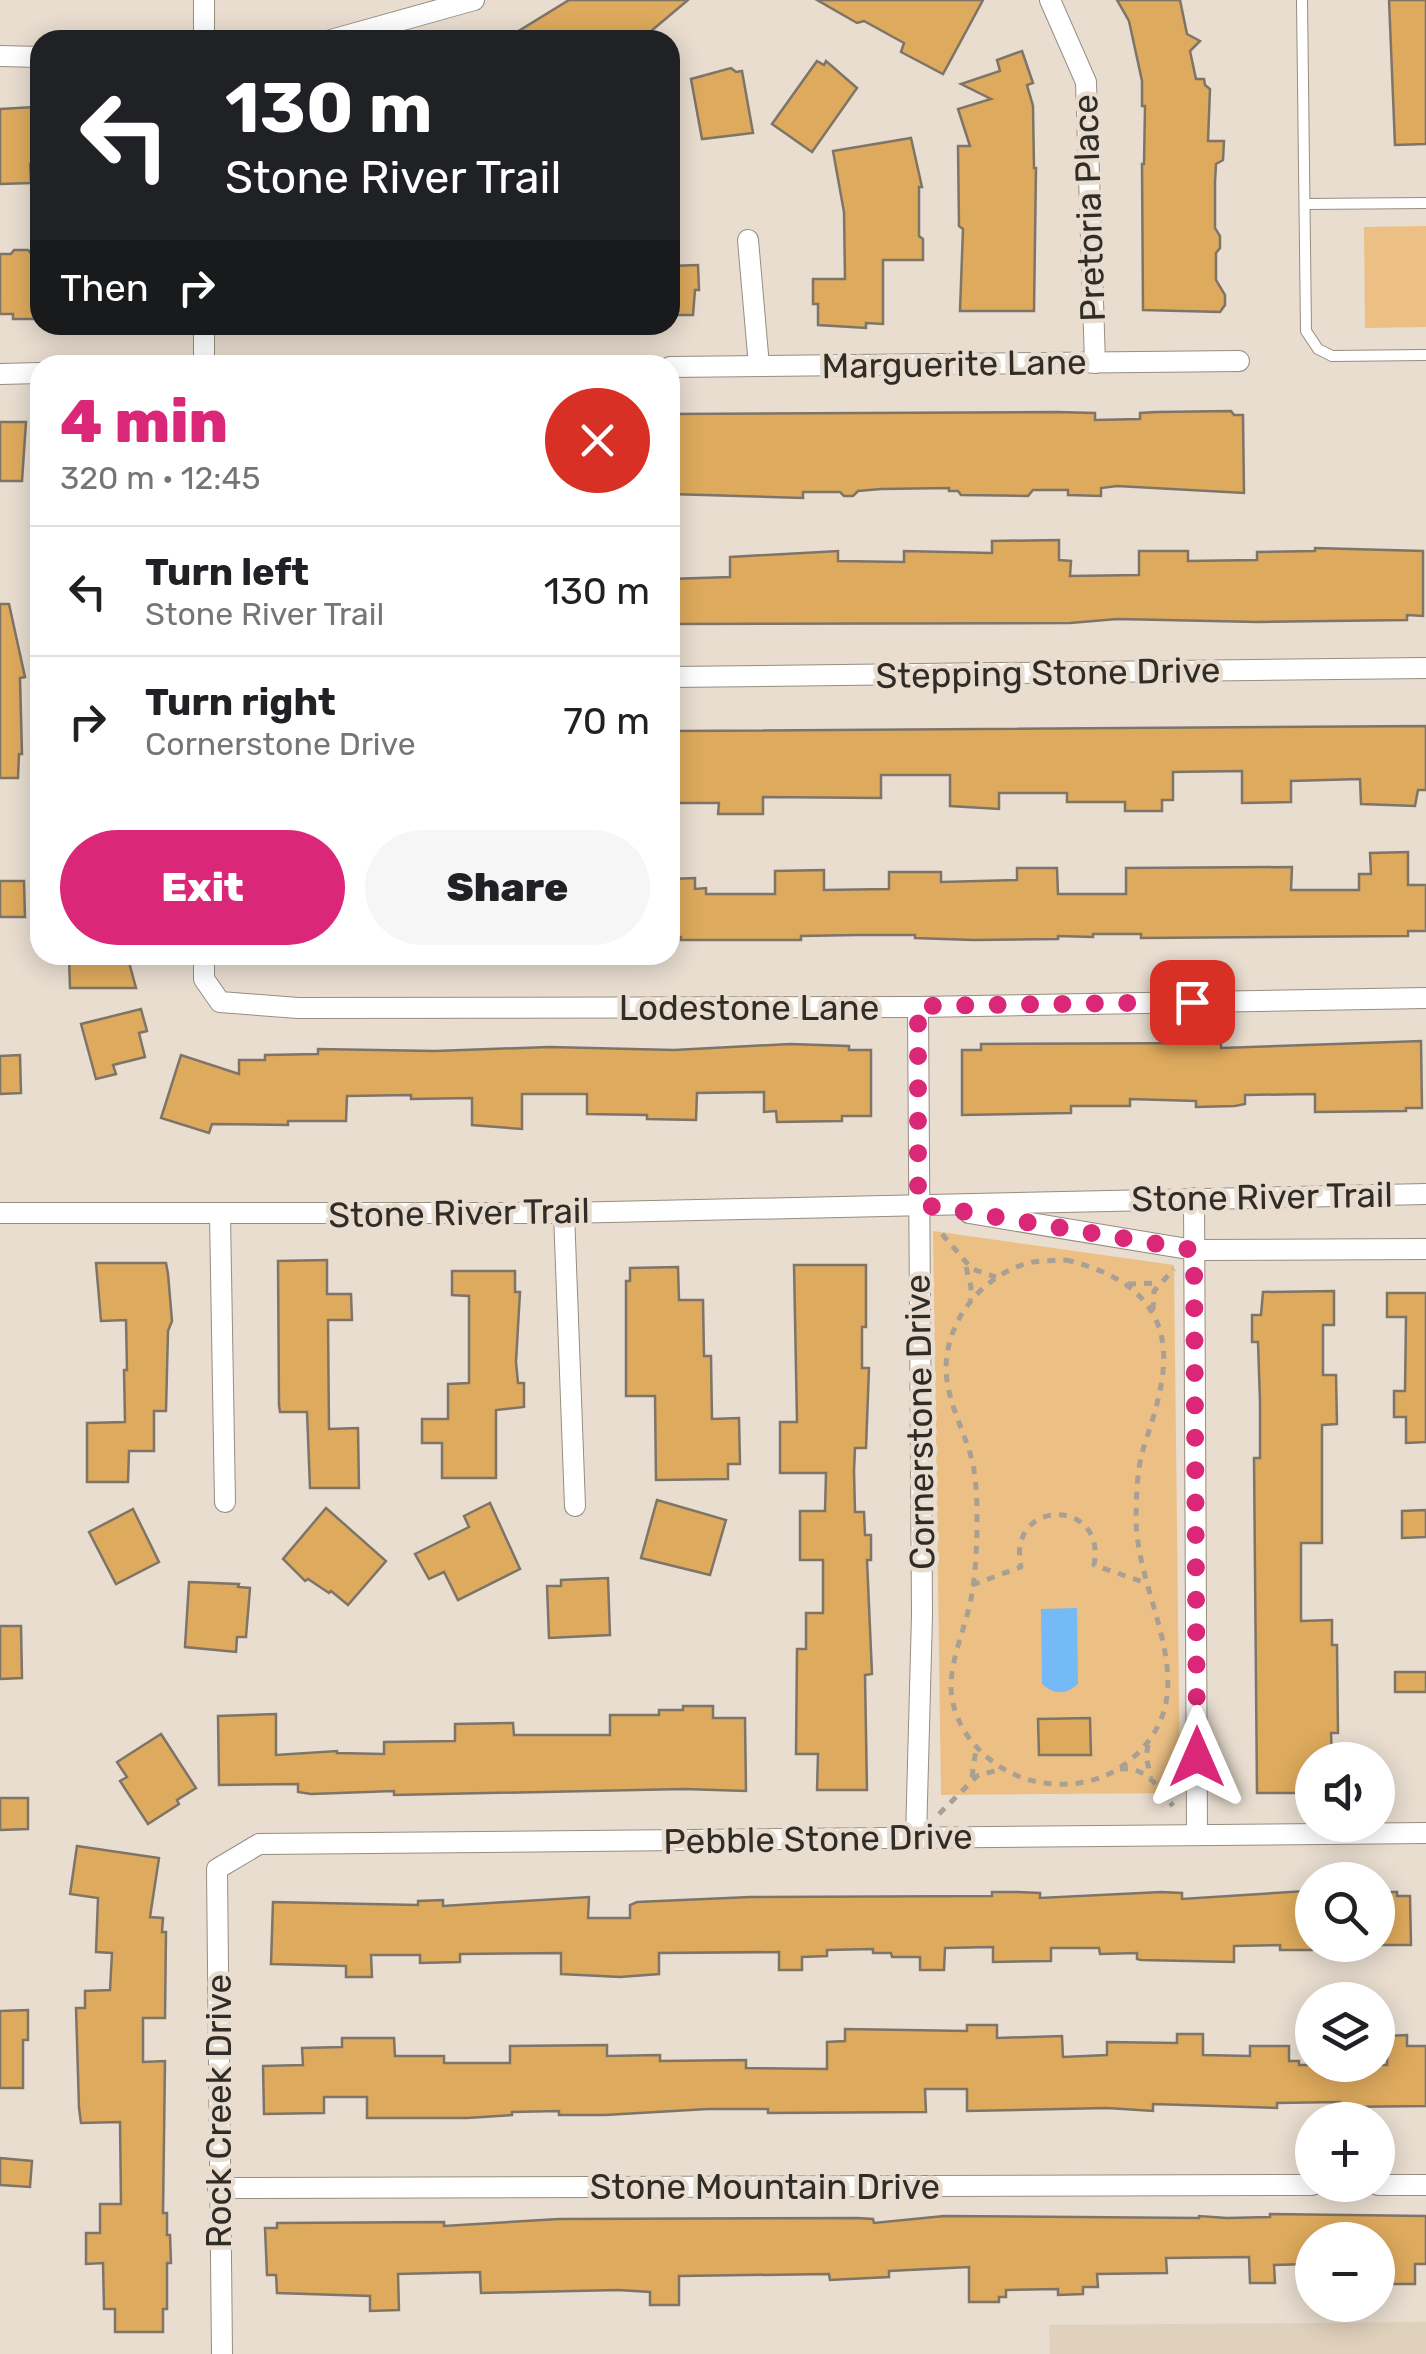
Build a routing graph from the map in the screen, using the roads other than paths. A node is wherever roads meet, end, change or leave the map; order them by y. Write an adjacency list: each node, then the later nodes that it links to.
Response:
1 (204, 0): 5 (street)
2 (474, 0): 6 (street)
3 (1050, 0): 14 (street, Pretoria Place)
4 (1302, 0): 9 (lane)
5 (204, 30)
6 (367, 30)
7 (0, 56): 8 (street)
8 (30, 56)
9 (1305, 204): 10 (lane); 12 (lane)
10 (1426, 204)
11 (748, 240): 15 (street)
12 (1426, 354)
13 (1239, 361): 14 (street, Marguerite Lane)
14 (1096, 363): 15 (street, Marguerite Lane)
15 (759, 366): 16 (street, Marguerite Lane)
16 (680, 367)
17 (30, 373): 18 (street)
18 (0, 374)
19 (1426, 668): 20 (street, Stepping Stone Drive)
20 (680, 677)
21 (204, 965): 23 (street, Lodestone Lane)
22 (1426, 998): 23 (street, Lodestone Lane)
23 (918, 1006): 26 (street, Cornerstone Drive)
24 (1426, 1194): 25 (street, Stone River Trail)
25 (1194, 1198): 26 (street, Stone River Trail); 30 (street)
26 (918, 1204): 28 (street, Stone River Trail); 30 (street, Stone River Trail); 36 (street, Cornerstone Drive)
27 (0, 1213): 29 (street, Stone River Trail)
28 (564, 1213): 29 (street, Stone River Trail); 33 (street)
29 (220, 1215): 32 (street)
30 (1194, 1250): 31 (street, Stone River Trail); 35 (street)
31 (1426, 1250)
32 (225, 1502)
33 (574, 1506)
34 (1426, 1833): 35 (street, Pebble Stone Drive)
35 (1197, 1835): 36 (street, Pebble Stone Drive)
36 (916, 1838): 37 (street, Pebble Stone Drive)
37 (217, 1869): 41 (street, Rock Creek Drive)
38 (1295, 2185): 41 (street, Stone Mountain Drive)
39 (1395, 2185): 40 (street)
40 (1426, 2185)
41 (218, 2188): 42 (street, Rock Creek Drive)
42 (222, 2354)

